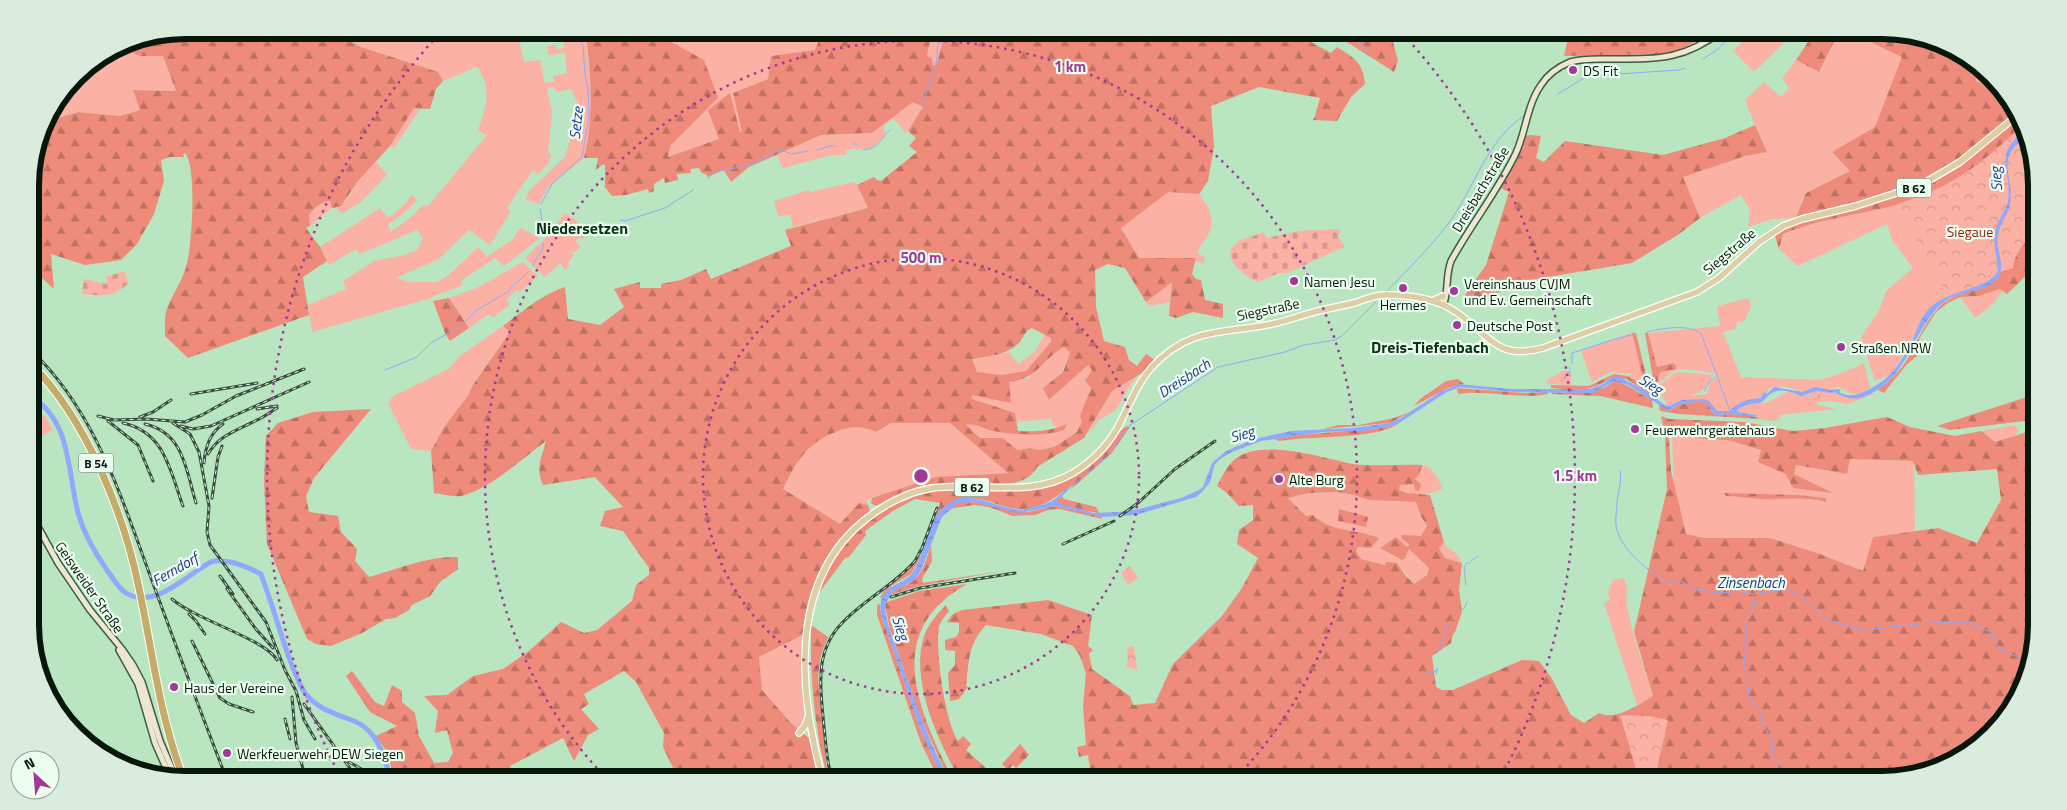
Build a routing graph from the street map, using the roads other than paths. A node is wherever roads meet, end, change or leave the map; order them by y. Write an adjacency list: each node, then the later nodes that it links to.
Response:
1 (1709, 39): 3 (main road, Dreisbachstraße)
2 (2013, 119): 5 (main road, Siegstraße / B 62)
3 (1444, 294): 4 (main road); 5 (main road, Dreisbachstraße)
4 (1432, 301): 5 (main road, Siegstraße / B 62); 11 (main road, Siegstraße / B 62)
5 (1444, 305)
6 (39, 374): 9 (highway, B 54)
7 (39, 380): 9 (highway, B 54)
8 (39, 529): 10 (main road, Geisweider Straße)
9 (134, 576): 15 (highway, B 54); 16 (highway, B 54)
10 (117, 644): 13 (main road, Geisweider Straße); 14 (main road, Geisweider Straße)
11 (809, 712): 12 (main road); 17 (main road, B 62)
12 (799, 733)
13 (167, 770)
14 (174, 771)
15 (176, 771)
16 (181, 771)
17 (821, 771)

